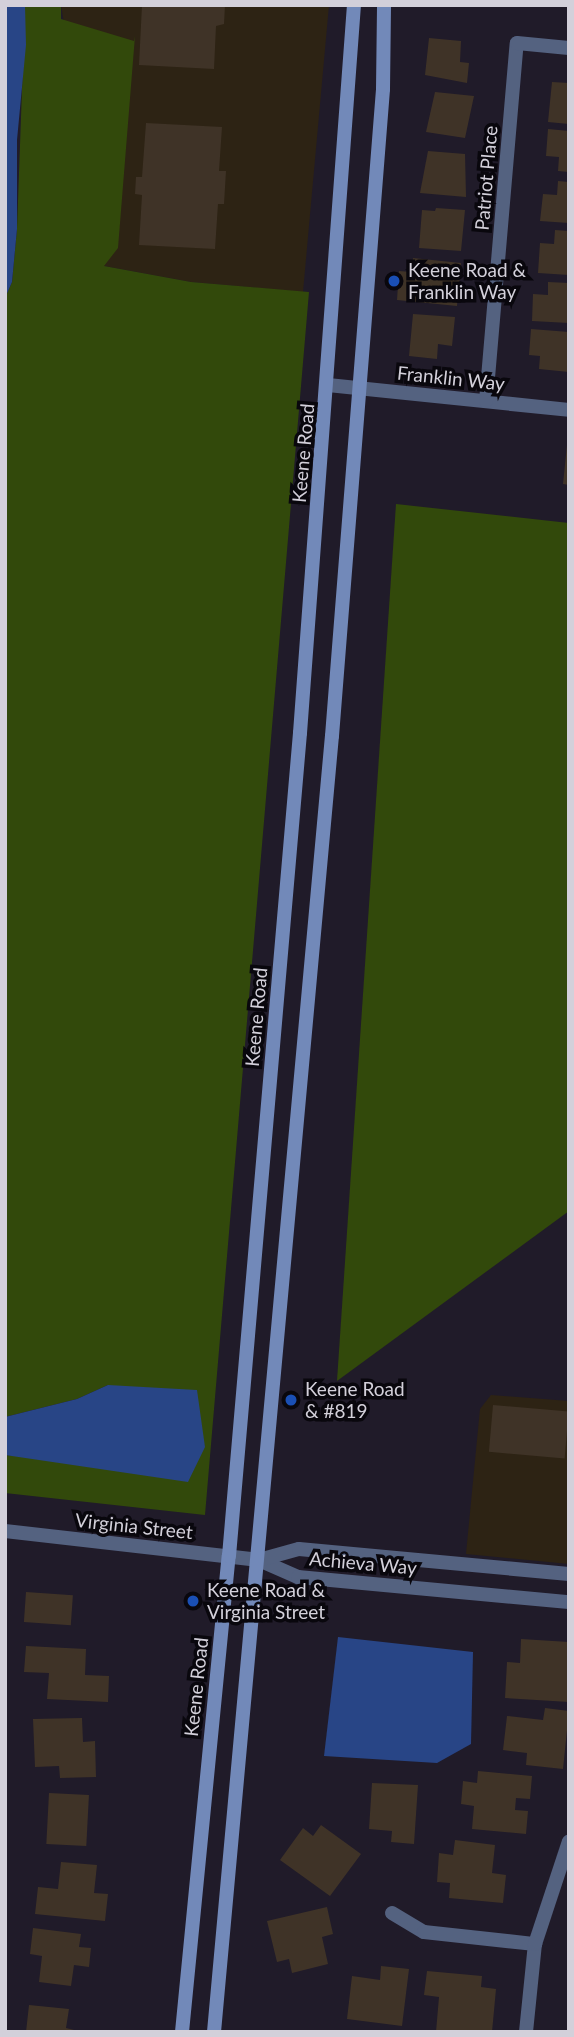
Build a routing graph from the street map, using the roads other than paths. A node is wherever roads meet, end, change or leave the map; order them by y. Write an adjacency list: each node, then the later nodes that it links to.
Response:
1 (354, 5): 4 (main road, Keene Road)
2 (384, 5): 5 (main road)
3 (569, 48): 6 (street, Patriot Place)
4 (328, 385): 5 (street, Franklin Way); 9 (main road, Keene Road)
5 (358, 388): 6 (street, Franklin Way); 10 (main road)
6 (486, 401): 7 (street, Franklin Way)
7 (569, 410)
8 (5, 1531): 9 (street, Virginia Street)
9 (229, 1556): 10 (street, Virginia Street); 16 (main road, Keene Road)
10 (259, 1560): 11 (street, Achieva Way); 12 (street, Achieva Way); 17 (main road)
11 (569, 1574)
12 (569, 1602)
13 (569, 1841): 15 (street)
14 (392, 1913): 15 (street)
15 (535, 1944): 18 (street)
16 (182, 2032)
17 (214, 2032)
18 (526, 2032)

